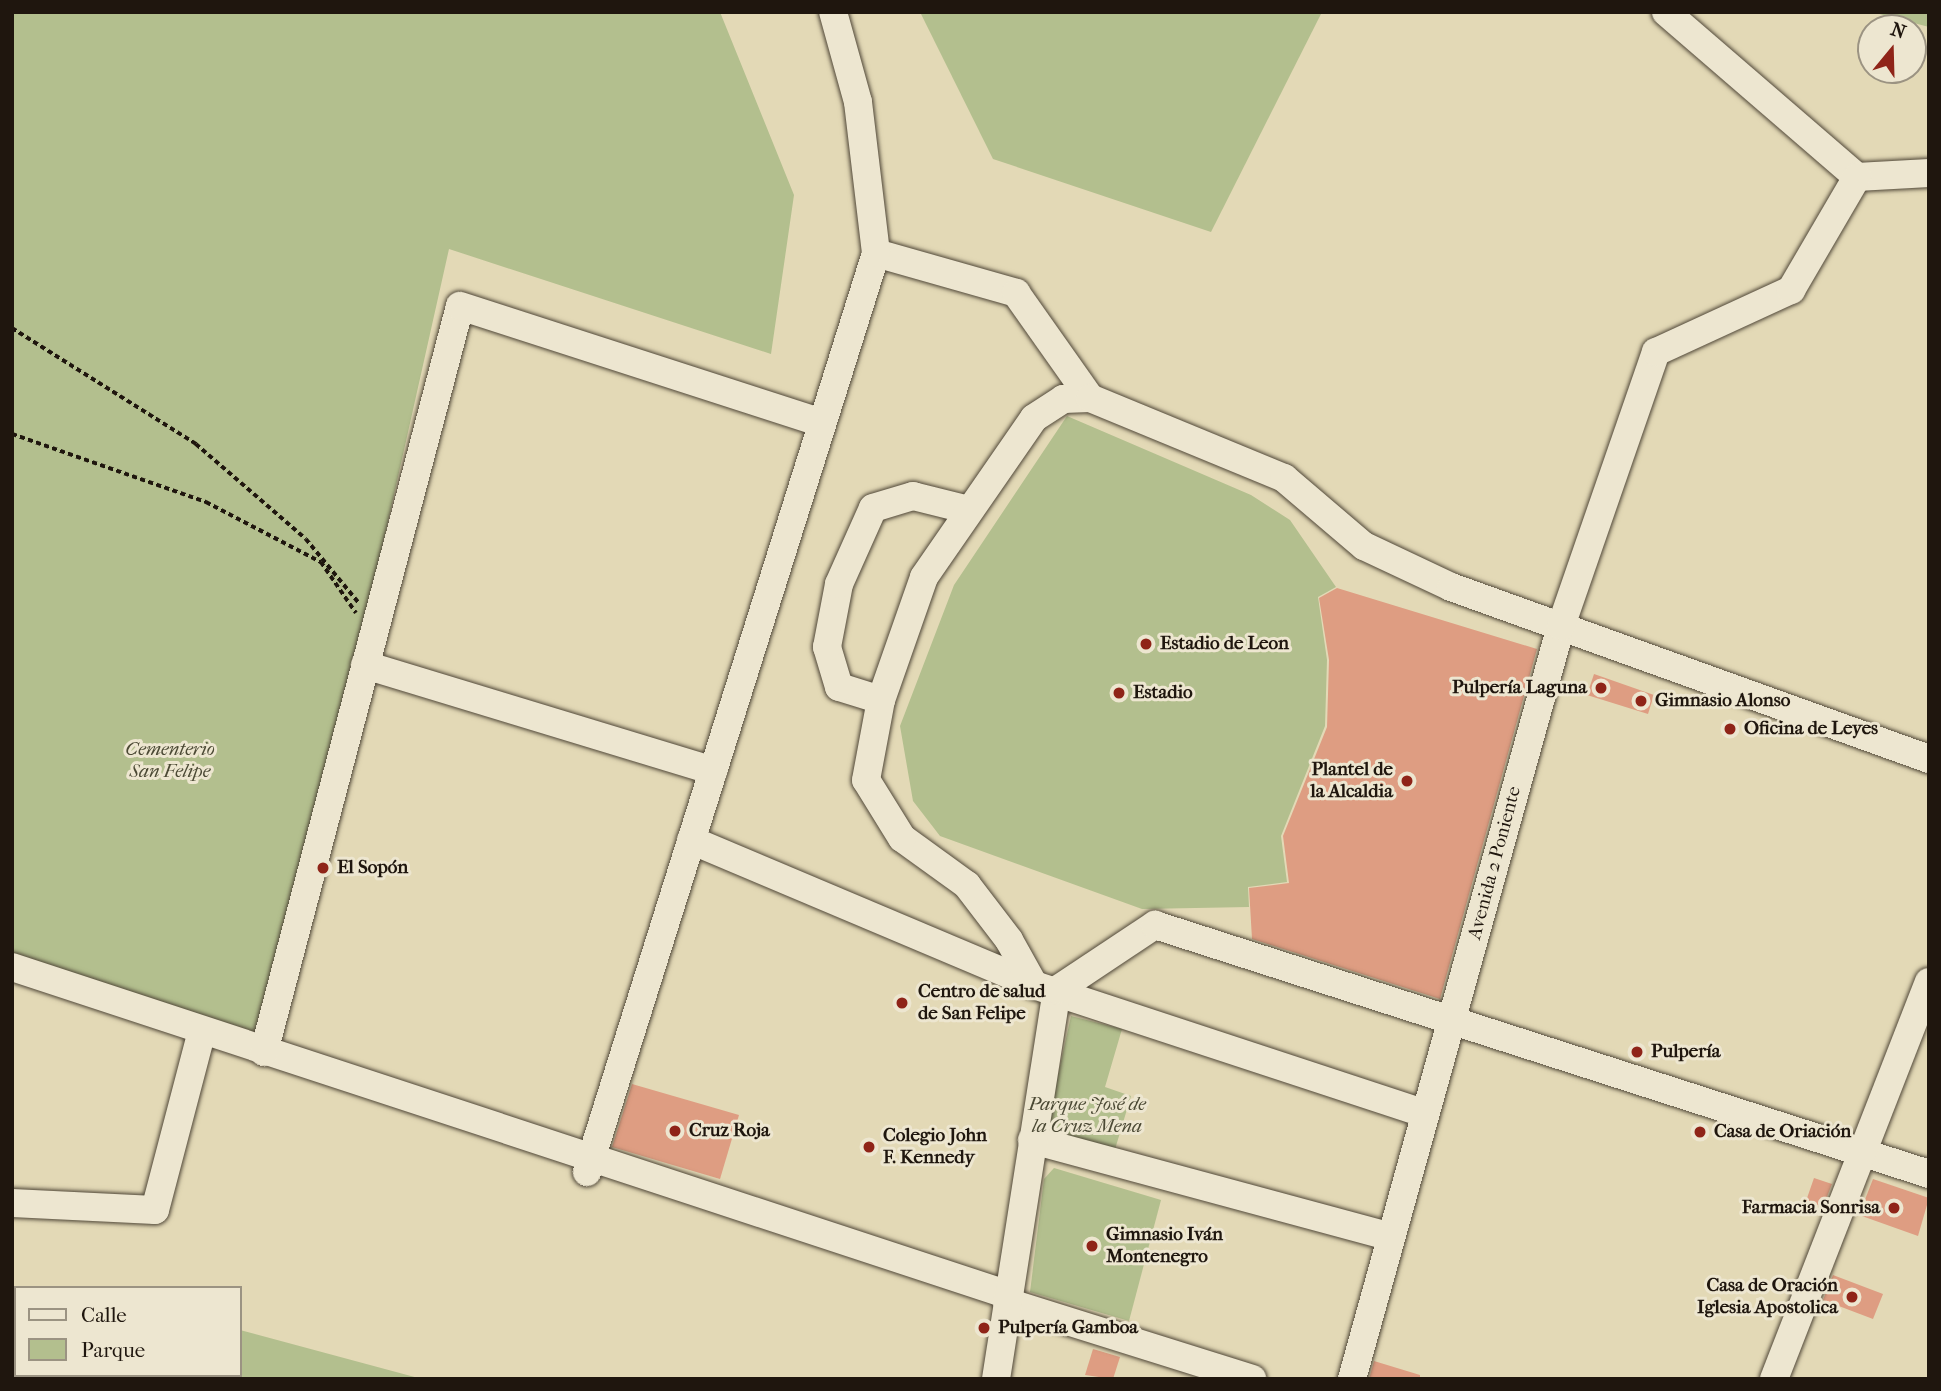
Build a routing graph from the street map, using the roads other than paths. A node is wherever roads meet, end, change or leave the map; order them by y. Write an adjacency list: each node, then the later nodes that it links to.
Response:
1 (833, 12): 5 (street)
2 (1666, 12): 4 (street)
3 (1929, 173): 4 (street)
4 (1857, 177): 9 (street, Avenida 2 Poniente)
5 (876, 253): 6 (street); 7 (street)
6 (1090, 398): 8 (street); 9 (street)
7 (822, 423): 10 (street); 13 (street)
8 (969, 510): 11 (street); 11 (street)
9 (1561, 626): 12 (street); 18 (street, Avenida 2 Poniente)
10 (365, 665): 13 (street); 20 (street)
11 (881, 700): 17 (street)
12 (1929, 759)
13 (713, 771): 14 (street)
14 (691, 840): 17 (street); 24 (street)
15 (12, 967): 19 (street)
16 (1929, 982): 23 (street)
17 (1045, 988): 18 (street); 21 (street); 22 (street)
18 (1452, 1021): 21 (street, Avenida 2 Poniente); 23 (street)
19 (202, 1031): 20 (street); 26 (street)
20 (264, 1052): 24 (street)
21 (1424, 1113): 27 (street, Avenida 2 Poniente)
22 (1032, 1140): 27 (street); 28 (street)
23 (1864, 1153): 25 (street); 32 (street)
24 (589, 1164): 28 (street)
25 (1929, 1174)
26 (12, 1203)
27 (1389, 1236): 31 (street, Avenida 2 Poniente)
28 (1007, 1303): 29 (street); 30 (street)
29 (996, 1379)
30 (1252, 1379)
31 (1352, 1379)
32 (1774, 1379)

